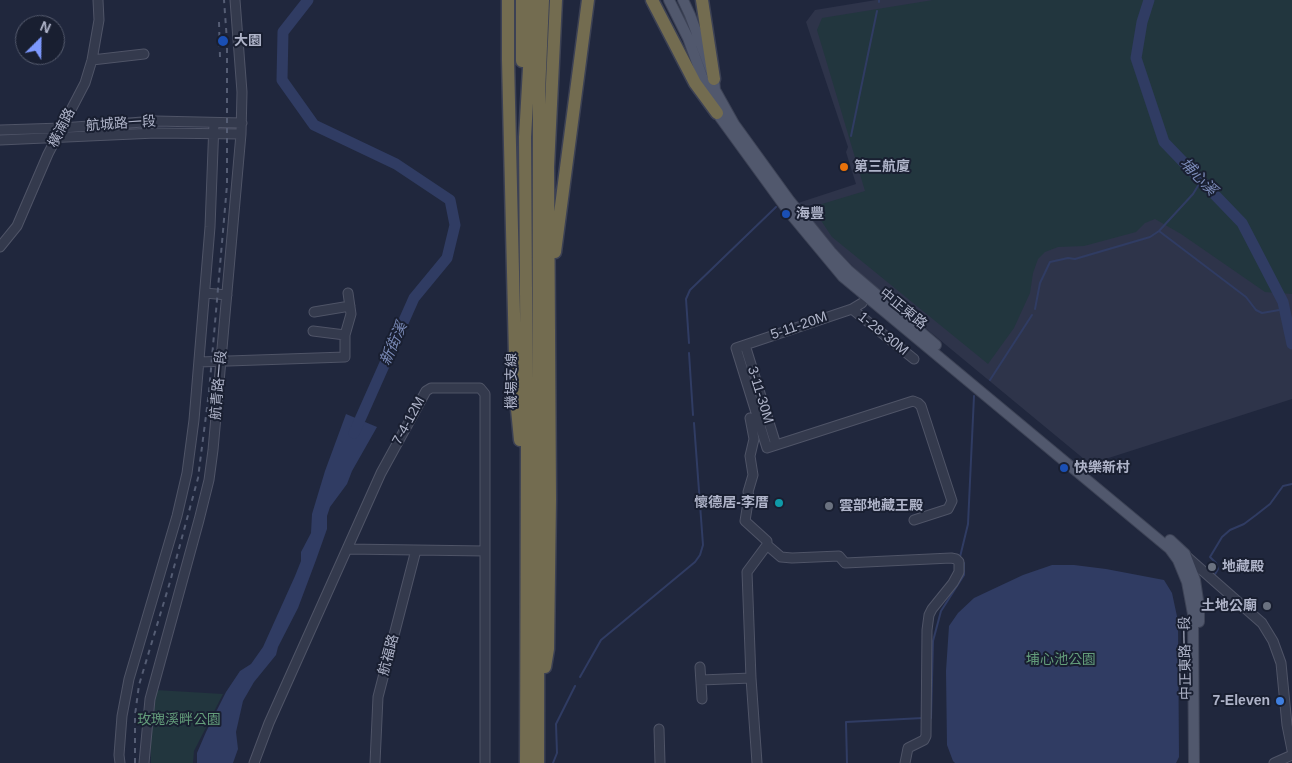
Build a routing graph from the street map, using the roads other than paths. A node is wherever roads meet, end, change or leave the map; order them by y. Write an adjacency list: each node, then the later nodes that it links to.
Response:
1 (98, 0): 15 (street, 橫湳路)
2 (236, 0): 20 (street, 航青路一段)
3 (508, 0): 43 (highway)
4 (523, 0): 43 (highway)
5 (534, 0): 44 (highway, 機場支線)
6 (542, 0): 57 (highway, 機場支線)
7 (556, 0): 17 (highway)
8 (564, 0): 17 (highway)
9 (588, 0): 28 (highway)
10 (652, 0): 18 (highway)
11 (669, 0): 18 (main road, 中正東路)
12 (682, 0): 16 (main road, 中正東路)
13 (702, 0): 16 (highway)
14 (144, 54): 15 (street)
15 (92, 60): 21 (street, 橫湳路)
16 (714, 79): 51 (main road, 中正東路)
17 (552, 101): 28 (highway)
18 (717, 113): 47 (main road, 中正東路)
19 (214, 123): 20 (street, 航城路一段); 21 (street, 航城路一段); 23 (street, 航青路一段)
20 (242, 123): 24 (street, 航青路一段)
21 (62, 128): 22 (street, 航城路一段); 25 (street, 橫湳路)
22 (0, 130)
23 (214, 133): 24 (street, 航城路一段); 25 (street, 航城路一段); 29 (street, 航青路一段)
24 (241, 134): 31 (street, 航青路一段)
25 (57, 137): 26 (street, 航城路一段); 27 (street, 橫湳路)
26 (0, 140)
27 (0, 247)
28 (549, 284): 57 (highway)
29 (205, 293): 31 (street); 40 (street, 航青路一段)
30 (348, 293): 33 (street)
31 (227, 295): 41 (street, 航青路一段)
32 (862, 303): 34 (street, 5-11-20M)
33 (350, 306): 35 (street); 37 (street)
34 (852, 309): 38 (street, 5-11-20M); 39 (street, 1-28-30M)
35 (314, 312)
36 (314, 331): 37 (street)
37 (345, 335): 41 (street)
38 (740, 346): 45 (street, 3-11-30M)
39 (914, 360)
40 (200, 362): 41 (street); 61 (street, 航青路一段)
41 (221, 362): 62 (street, 航青路一段)
42 (750, 418): 46 (street)
43 (520, 448): 44 (highway)
44 (527, 516): 66 (highway, 機場支線)
45 (914, 520)
46 (767, 545): 54 (street); 70 (street)
47 (1170, 548): 51 (street); 52 (main road, 中正東路)
48 (347, 549): 49 (street); 50 (street, 7-4-12M); 63 (street, 7-4-12M)
49 (416, 550): 50 (street); 64 (street, 航福路)
50 (485, 551): 65 (street, 7-4-12M)
51 (1185, 554): 59 (street); 72 (main road, 中正東路一段)
52 (1187, 582): 71 (main road, 中正東路一段)
53 (700, 668): 55 (street)
54 (751, 678): 55 (street); 69 (street)
55 (701, 680): 56 (street)
56 (702, 699)
57 (538, 707): 67 (highway, 機場支線)
58 (660, 729): 68 (street)
59 (1292, 750)
60 (1292, 755): 73 (street)
61 (120, 763)
62 (144, 763)
63 (254, 763)
64 (375, 763)
65 (485, 763)
66 (526, 763)
67 (538, 763)
68 (660, 763)
69 (756, 763)
70 (905, 763)
71 (1194, 763)
72 (1201, 763)
73 (1274, 763)

